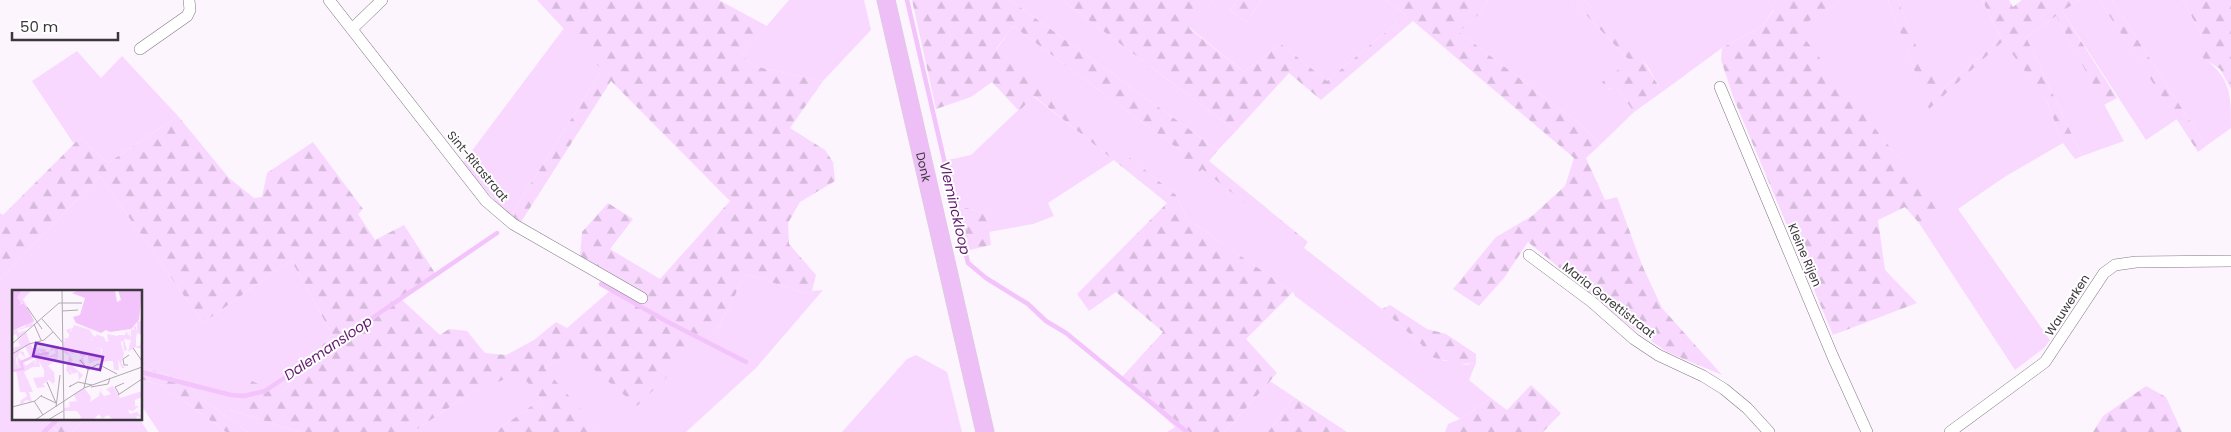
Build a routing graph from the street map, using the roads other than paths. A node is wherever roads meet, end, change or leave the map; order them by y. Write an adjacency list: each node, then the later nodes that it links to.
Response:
1 (189, 0): 6 (street)
2 (329, 0): 5 (street, Sint-Ritastraat)
3 (382, 0): 5 (street)
4 (886, 0): 11 (main road, Donk)
5 (352, 29): 10 (street, Sint-Ritastraat)
6 (140, 50)
7 (1720, 87): 13 (street, Kleine Rijen)
8 (1529, 255): 12 (street, Maria Gorettistraat)
9 (2231, 261): 14 (street, Wauwerken)
10 (642, 298)
11 (985, 432)
12 (1769, 432)
13 (1867, 432)
14 (1950, 432)

